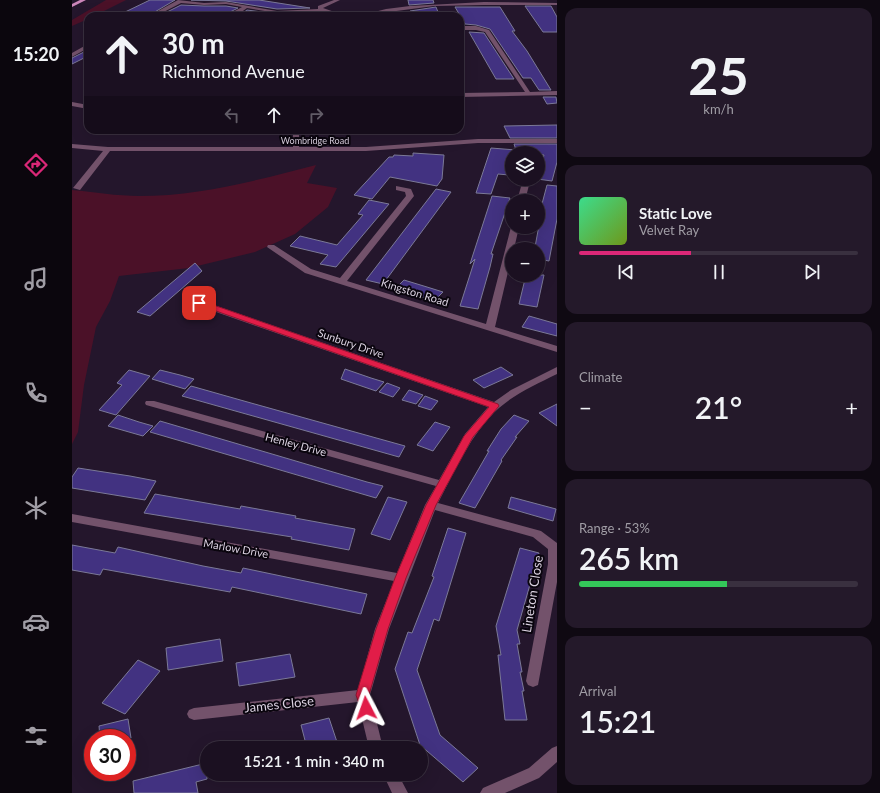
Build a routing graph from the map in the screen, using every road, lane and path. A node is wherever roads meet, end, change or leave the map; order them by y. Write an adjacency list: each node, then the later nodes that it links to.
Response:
1 (84, 0): 6 (main road)
2 (181, 0): 7 (street); 9 (street)
3 (338, 0): 8 (street)
4 (463, 1): 5 (street); 12 (street)
5 (557, 4)
6 (72, 6)
7 (248, 6): 8 (street); 10 (street)
8 (321, 10): 11 (street)
9 (159, 12)
10 (237, 12)
11 (328, 12)
12 (378, 12)
13 (464, 28): 16 (street)
14 (84, 48): 15 (street)
15 (72, 54)
16 (529, 94): 17 (street); 18 (street)
17 (557, 94)
18 (464, 95)
19 (296, 134): 23 (street)
20 (557, 141): 23 (street, Wombridge Road)
21 (72, 146): 22 (street, Wombridge Road)
22 (108, 150): 23 (street, Wombridge Road); 24 (street)
23 (296, 150)
24 (77, 188)
25 (399, 188): 28 (street)
26 (513, 234): 30 (street)
27 (272, 247): 28 (street, Kingston Road)
28 (342, 282): 30 (street, Kingston Road)
29 (199, 303): 34 (street, Sunbury Drive)
30 (490, 328): 31 (street, Kingston Road)
31 (557, 349)
32 (557, 370): 34 (street)
33 (150, 403): 35 (street, Henley Drive)
34 (495, 406): 35 (street)
35 (442, 484): 36 (street)
36 (431, 505): 38 (street); 39 (street, Lineton Close)
37 (72, 518): 38 (street, Marlow Drive)
38 (401, 578): 40 (street)
39 (533, 681)
40 (363, 695): 41 (street, James Close); 42 (street)
41 (194, 714)
42 (374, 741)
43 (557, 753): 46 (street)
44 (394, 781): 45 (street)
45 (400, 793)
46 (488, 793)

